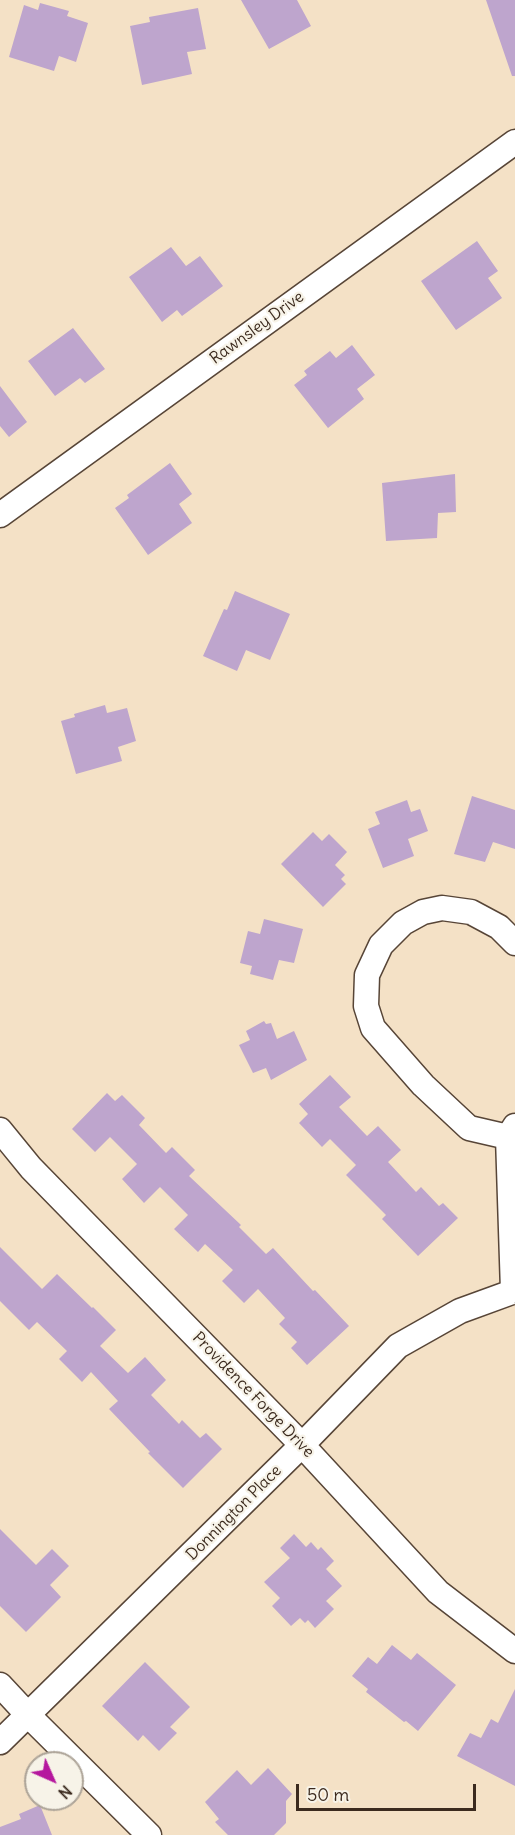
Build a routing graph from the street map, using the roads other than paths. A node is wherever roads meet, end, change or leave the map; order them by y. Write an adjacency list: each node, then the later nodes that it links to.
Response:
1 (515, 141): 2 (street, Rawnsley Drive)
2 (0, 515)
3 (515, 943): 5 (street)
4 (0, 1130): 7 (street, Providence Forge Drive)
5 (512, 1131): 6 (street)
6 (514, 1291): 7 (street, Donnington Place)
7 (302, 1445): 8 (street, Providence Forge Drive); 10 (street, Donnington Place)
8 (515, 1650)
9 (0, 1685): 10 (street)
10 (28, 1715): 11 (street, Donnington Place); 12 (street)
11 (0, 1742)
12 (149, 1835)

